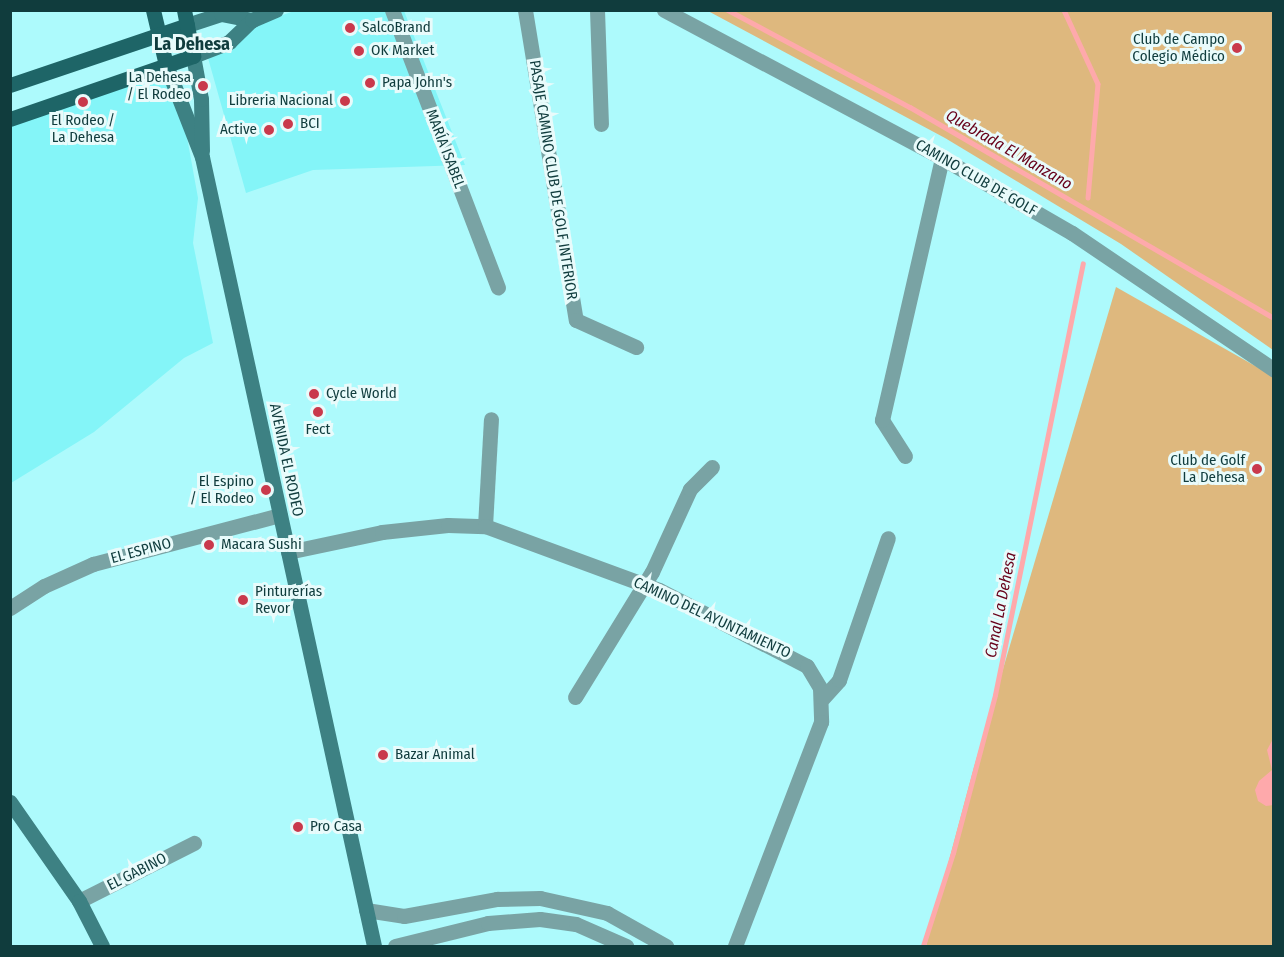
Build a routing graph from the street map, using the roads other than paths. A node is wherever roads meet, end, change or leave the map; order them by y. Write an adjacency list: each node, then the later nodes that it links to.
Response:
1 (153, 10): 9 (main road, AVENIDA EL RODEO)
2 (276, 10): 8 (main road)
3 (392, 10): 17 (street, MARÍA ISABEL)
4 (525, 10): 18 (street, PASAJE CAMINO CLUB DE GOLF INTERIOR)
5 (597, 10): 14 (street)
6 (664, 10): 16 (street, CAMINO CLUB DE GOLF)
7 (185, 18): 8 (main road); 9 (main road); 10 (main road, AVENIDA EL RODEO)
8 (252, 20): 10 (main road)
9 (159, 34): 11 (main road, AVENIDA EL RODEO); 12 (main road)
10 (193, 56): 11 (main road); 15 (main road, AVENIDA EL RODEO)
11 (166, 65): 13 (main road); 15 (main road, AVENIDA EL RODEO)
12 (10, 85)
13 (10, 119)
14 (601, 123)
15 (202, 158): 23 (main road, AVENIDA EL RODEO)
16 (942, 158): 19 (street, CAMINO CLUB DE GOLF); 21 (street)
17 (498, 287)
18 (636, 347)
19 (1274, 370)
20 (491, 419): 24 (street)
21 (905, 456)
22 (712, 467): 27 (street)
23 (280, 515): 26 (main road, AVENIDA EL RODEO); 28 (street, EL ESPINO)
24 (485, 526): 26 (street, CAMINO DEL AYUNTAMIENTO); 27 (street, CAMINO DEL AYUNTAMIENTO)
25 (888, 538): 30 (street)
26 (288, 552): 34 (main road, AVENIDA EL RODEO)
27 (642, 584): 29 (street); 30 (street, CAMINO DEL AYUNTAMIENTO)
28 (10, 608)
29 (575, 697)
30 (822, 698): 41 (street, CAMINO DEL AYUNTAMIENTO)
31 (10, 802): 33 (main road)
32 (194, 843): 33 (street, EL GABINO)
33 (79, 901): 36 (main road)
34 (366, 910): 35 (street); 37 (main road, AVENIDA EL RODEO)
35 (392, 917): 38 (street); 40 (street)
36 (102, 946)
37 (374, 946)
38 (396, 946): 39 (street)
39 (626, 946)
40 (666, 946)
41 (735, 946)

